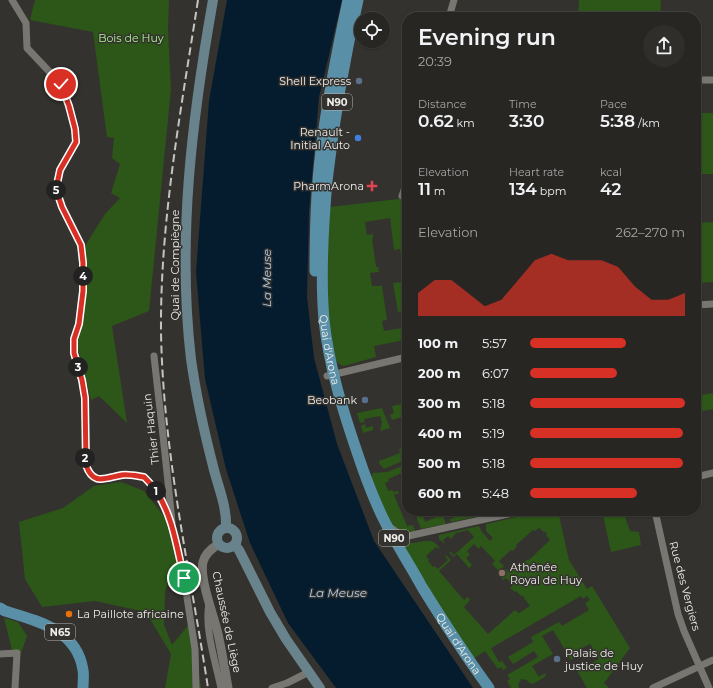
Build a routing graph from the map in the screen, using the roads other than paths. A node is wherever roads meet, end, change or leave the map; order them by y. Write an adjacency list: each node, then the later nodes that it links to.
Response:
1 (12, 0): 19 (street)
2 (214, 0): 20 (main road, Quai de Compiègne)
3 (348, 0): 13 (main road, Quai d'Arona / N90)
4 (358, 0): 13 (main road, Quai d'Arona / N90)
5 (454, 0): 6 (street)
6 (450, 12)
7 (701, 80): 8 (street)
8 (713, 80)
9 (713, 304): 10 (street)
10 (701, 305)
11 (154, 356): 19 (street, Thier Haquin)
12 (402, 358): 13 (street)
13 (330, 375): 18 (main road, Quai d'Arona / N90); 36 (main road, Quai d'Arona / N90)
14 (713, 473): 15 (street)
15 (701, 476)
16 (499, 516): 18 (street)
17 (656, 516): 27 (street, Rue des Vergiers)
18 (384, 520): 37 (main road, Quai d'Arona / N90)
19 (171, 525): 31 (street, Thier Haquin)
20 (226, 528): 21 (main road); 22 (main road)
21 (219, 544): 22 (main road); 23 (street, Chaussée de Liège)
22 (235, 545): 28 (main road)
23 (210, 602): 32 (street); 33 (street, Chaussée de Liège)
24 (0, 608): 30 (main road, N65)
25 (0, 654): 29 (street)
26 (713, 660): 27 (street)
27 (699, 666): 38 (street); 39 (street, Rue des Vergiers)
28 (309, 672): 34 (street); 35 (main road)
29 (15, 688)
30 (83, 688)
31 (196, 688)
32 (221, 688)
33 (228, 688)
34 (272, 688)
35 (320, 688)
36 (480, 688)
37 (488, 688)
38 (653, 688)
39 (709, 688)

